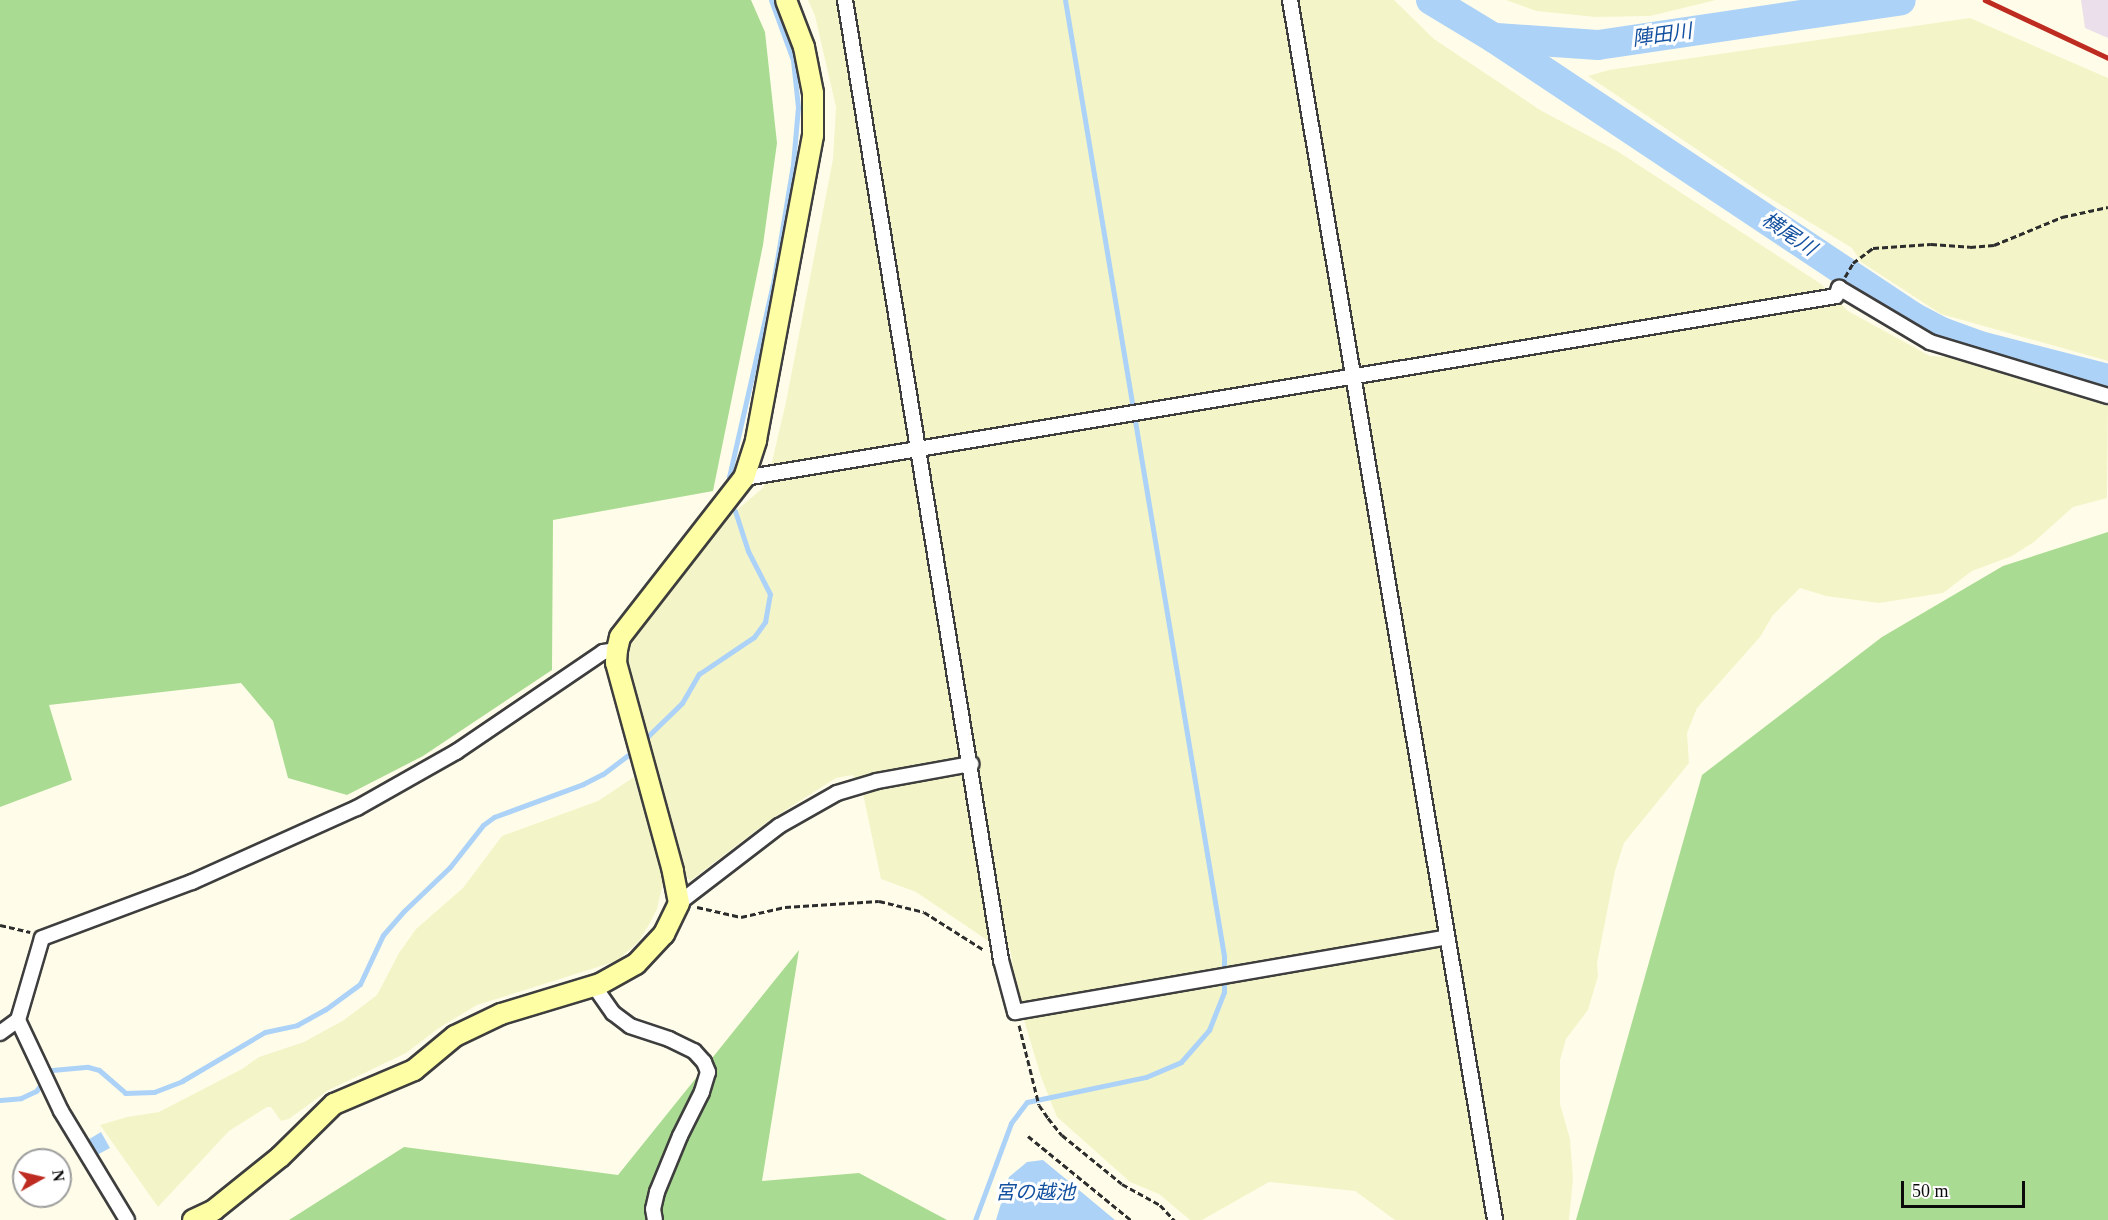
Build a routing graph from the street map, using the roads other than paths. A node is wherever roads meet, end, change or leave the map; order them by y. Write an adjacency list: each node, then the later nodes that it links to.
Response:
1 (786, 0): 7 (street)
2 (844, 0): 6 (street)
3 (1290, 0): 4 (street)
4 (1352, 376): 5 (street); 6 (street); 11 (street)
5 (2108, 396)
6 (919, 449): 7 (street); 9 (street)
7 (744, 478): 8 (street)
8 (617, 650): 10 (street); 13 (street)
9 (971, 764): 10 (street); 11 (street)
10 (679, 903): 12 (street)
11 (1447, 937): 18 (street)
12 (594, 986): 16 (street); 17 (street)
13 (18, 1020): 14 (street); 15 (street)
14 (0, 1033)
15 (127, 1220)
16 (193, 1220)
17 (655, 1220)
18 (1495, 1220)

